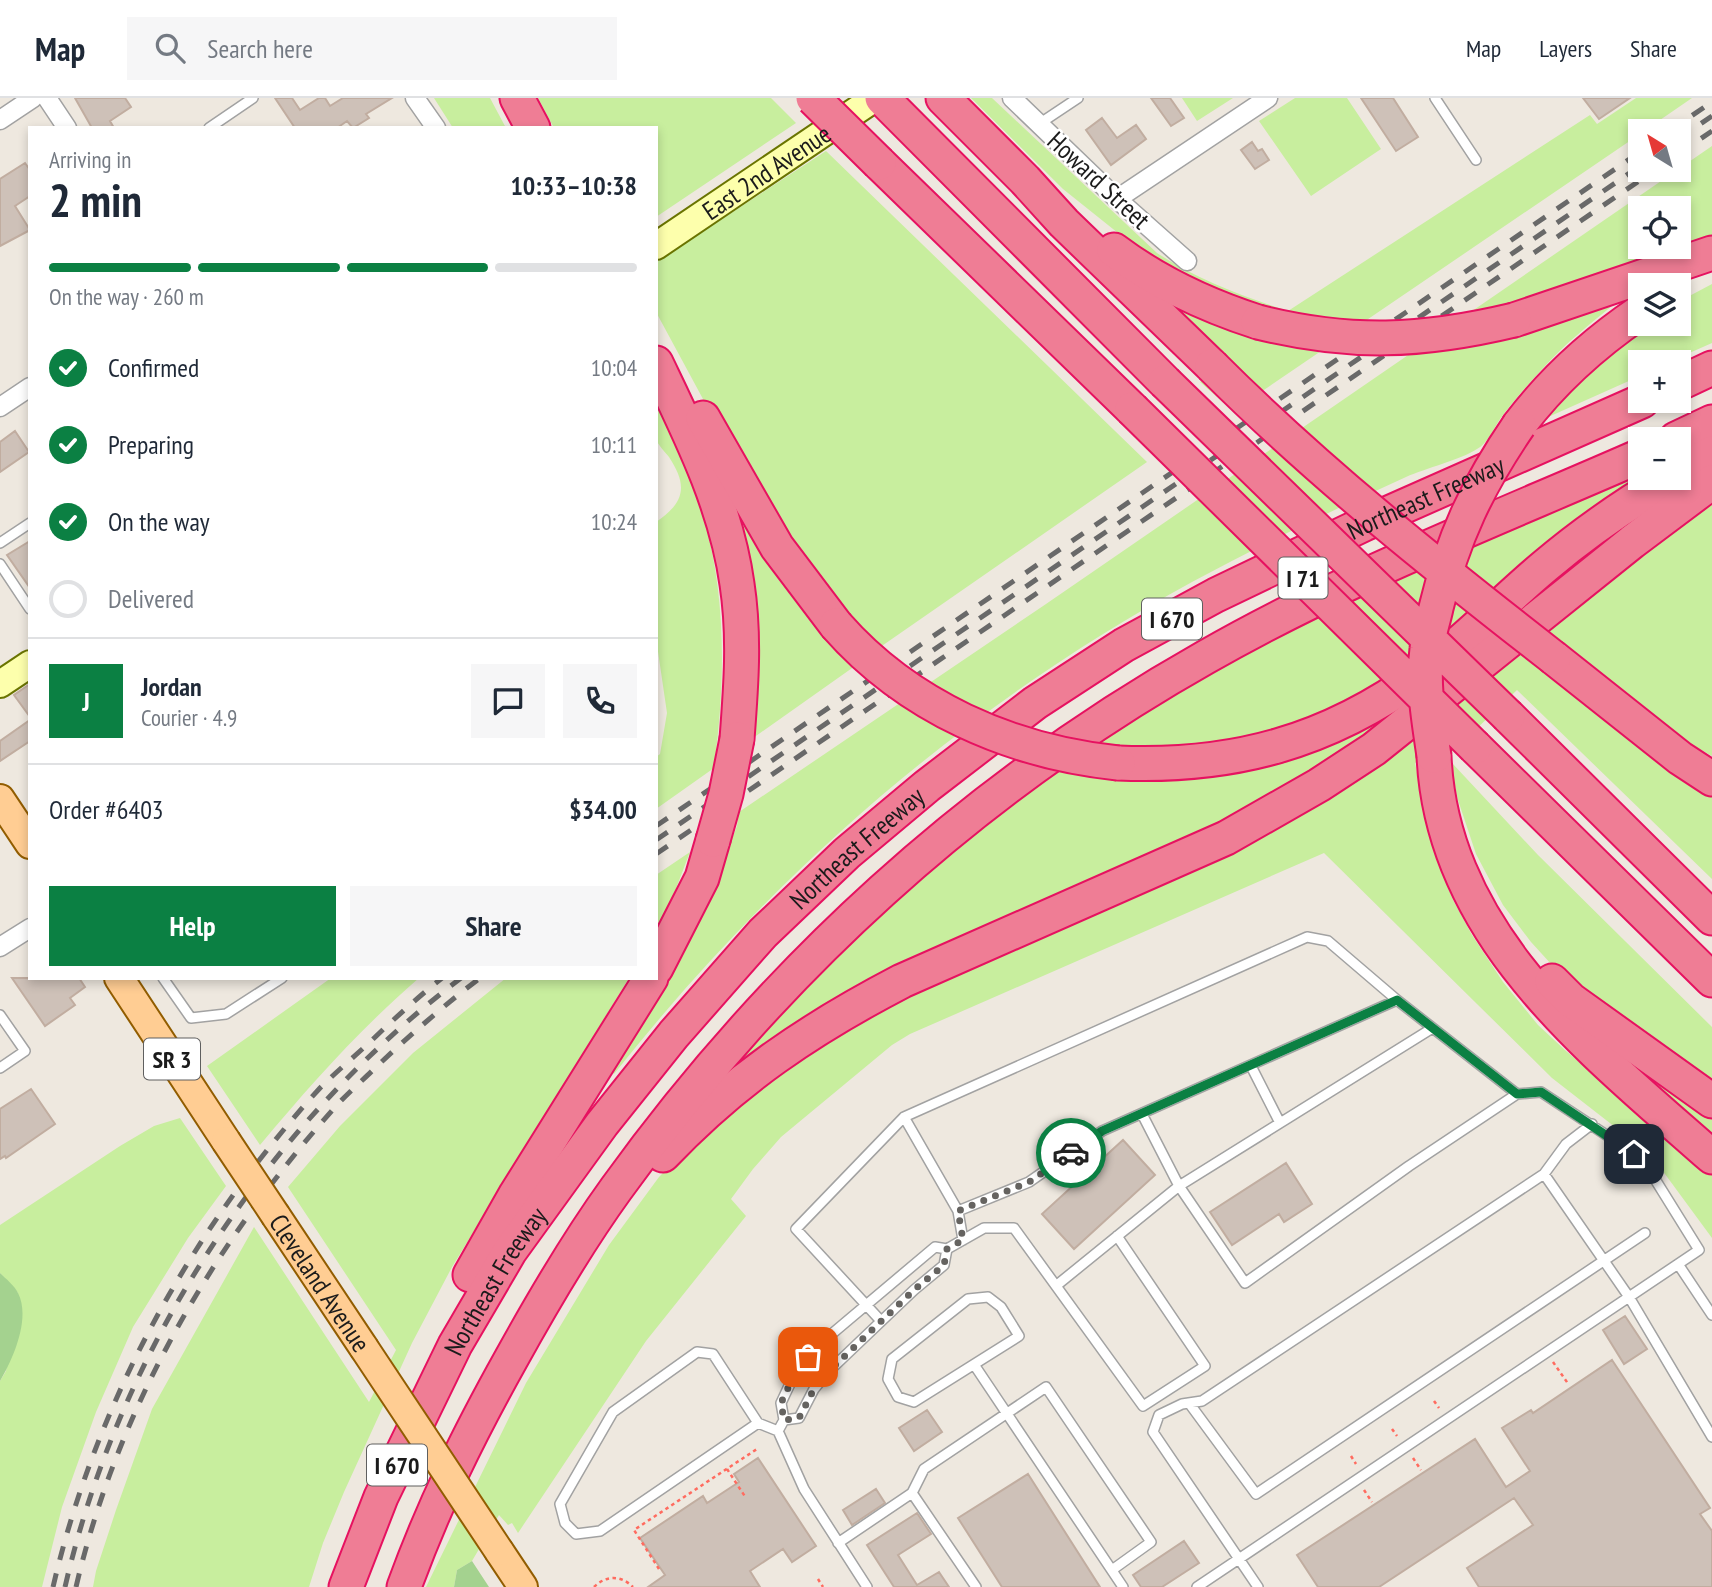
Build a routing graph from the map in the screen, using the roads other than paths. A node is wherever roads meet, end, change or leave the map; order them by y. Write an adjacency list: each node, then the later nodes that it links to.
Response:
1 (33, 98): 14 (street)
2 (47, 98): 17 (street)
3 (253, 98): 18 (lane)
4 (415, 98): 16 (street)
5 (516, 98): 19 (highway)
6 (813, 98): 61 (highway, I 71, bridge)
7 (875, 98): 23 (street, East 2nd Avenue)
8 (882, 98): 53 (highway, I 71, bridge)
9 (1012, 98): 15 (street, Howard Street)
10 (1078, 98): 15 (lane)
11 (1268, 98): 22 (street)
12 (1435, 98): 20 (lane)
13 (949, 104): 21 (highway)
14 (0, 120)
15 (1039, 124): 22 (street, Howard Street)
16 (428, 125)
17 (66, 126)
18 (212, 126)
19 (532, 126)
20 (1476, 160)
21 (1025, 180): 24 (highway, bridge); 50 (highway, bridge)
22 (1117, 199): 25 (street, Howard Street)
23 (658, 245)
24 (1712, 253)
25 (1187, 261)
26 (1712, 272): 27 (highway)
27 (1691, 282)
28 (1628, 321): 49 (highway, bridge)
29 (658, 341): 42 (highway, bridge)
30 (658, 367): 56 (highway, bridge)
31 (1712, 368): 32 (highway)
32 (1691, 378)
33 (28, 388): 34 (street)
34 (0, 407)
35 (1628, 407): 89 (highway, Northeast Freeway / I 670)
36 (1712, 422): 37 (highway)
37 (1691, 432)
38 (1712, 453): 40 (highway)
39 (1628, 461): 84 (highway, Northeast Freeway)
40 (1691, 465)
41 (1712, 482): 84 (highway)
42 (1649, 490)
43 (28, 524): 44 (lane)
44 (0, 543)
45 (0, 564): 46 (lane)
46 (28, 606)
47 (28, 665): 48 (street)
48 (0, 684)
49 (1434, 756): 68 (highway); 73 (highway)
50 (1712, 779)
51 (0, 799): 52 (main road)
52 (28, 841)
53 (1712, 918)
54 (28, 929): 55 (street)
55 (0, 947)
56 (658, 964)
57 (119, 980): 103 (main road, Cleveland Avenue / SR 3, bridge)
58 (164, 980): 59 (lane)
59 (279, 980)
60 (650, 980): 89 (highway)
61 (1712, 980)
62 (1397, 1000): 64 (lane); 65 (lane); 70 (lane)
63 (0, 1015): 66 (lane)
64 (1431, 1029): 67 (lane); 71 (lane)
65 (1251, 1066): 69 (lane); 71 (lane)
66 (0, 1068)
67 (1517, 1094): 72 (lane); 75 (lane)
68 (1712, 1101)
69 (1142, 1114): 75 (lane); 76 (lane)
70 (904, 1117): 76 (lane); 86 (lane)
71 (1280, 1123): 75 (lane)
72 (1592, 1124): 74 (lane); 82 (lane)
73 (1712, 1157)
74 (1544, 1174): 81 (lane); 91 (lane)
75 (1179, 1186): 78 (lane)
76 (958, 1211): 79 (lane)
77 (1644, 1233): 81 (lane)
78 (1117, 1236): 83 (lane); 83 (lane)
79 (963, 1240): 80 (lane); 83 (lane)
80 (947, 1249): 86 (lane); 88 (lane)
81 (1603, 1261): 85 (lane); 91 (lane)
82 (1678, 1264): 85 (lane); 87 (lane)
83 (1057, 1285)
84 (551, 1288): 102 (highway, Northeast Freeway)
85 (1629, 1297): 96 (lane); 99 (lane)
86 (867, 1304): 88 (lane); 93 (lane)
87 (1712, 1315)
88 (881, 1321): 93 (lane)
89 (455, 1345): 101 (highway, Northeast Freeway / I 670)
90 (975, 1366): 90 (lane); 92 (lane)
91 (1189, 1403): 99 (lane)
92 (1007, 1413): 97 (lane); 100 (lane); 100 (lane)
93 (784, 1420): 95 (lane)
94 (758, 1423): 94 (lane); 95 (lane)
95 (778, 1431): 98 (lane)
96 (1712, 1437)
97 (912, 1493): 98 (lane); 105 (lane)
98 (838, 1543): 104 (lane)
99 (1239, 1559): 107 (lane); 108 (lane)
100 (1112, 1570): 106 (lane)
101 (346, 1587)
102 (404, 1587)
103 (523, 1587)
104 (867, 1587)
105 (976, 1587)
106 (1123, 1587)
107 (1197, 1587)
108 (1258, 1587)

